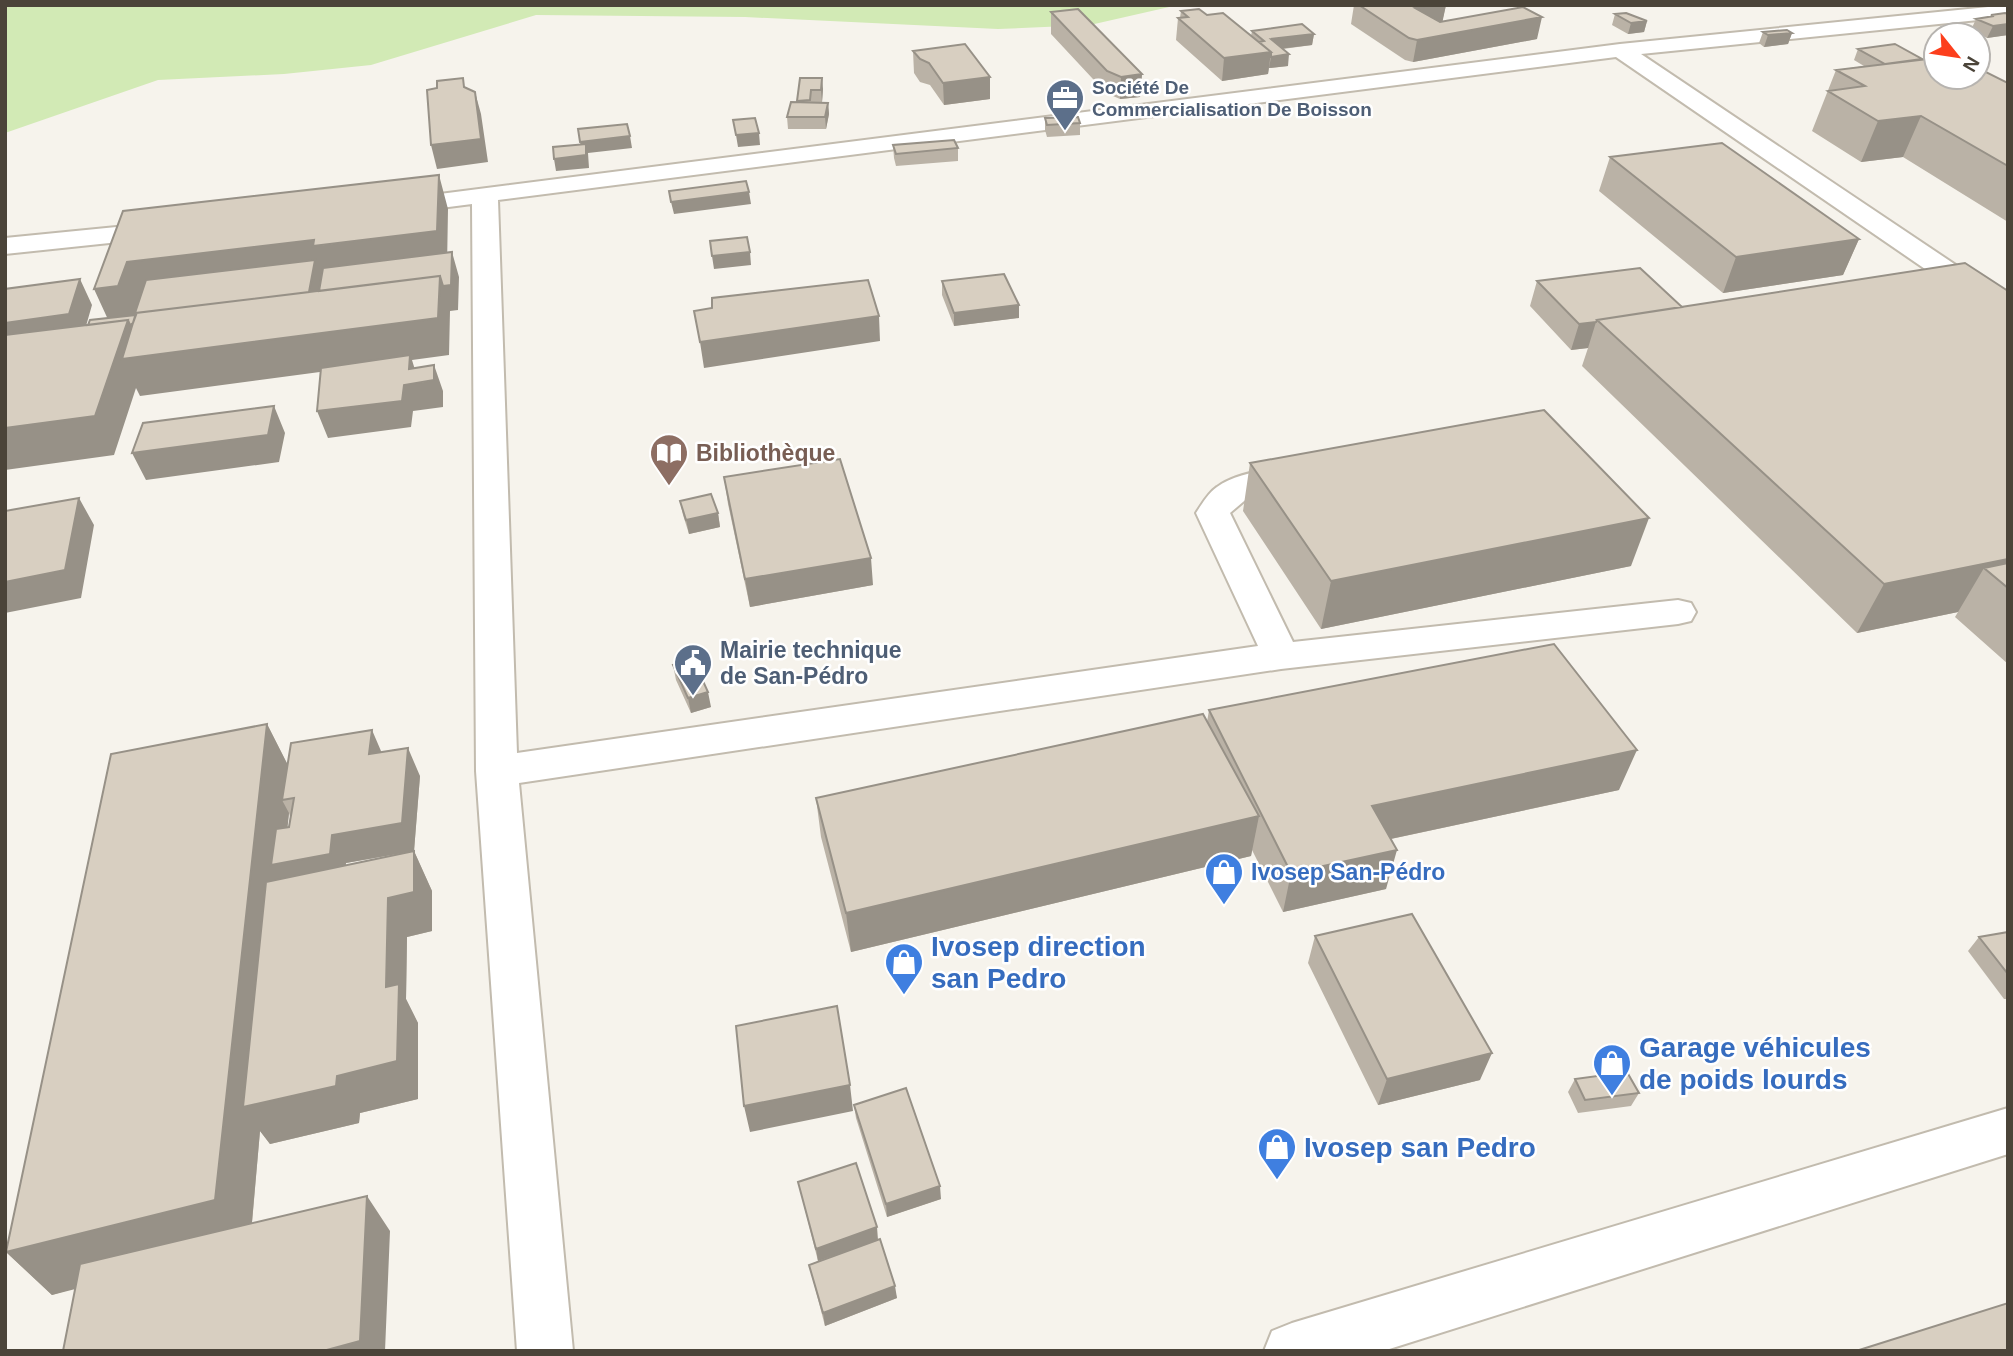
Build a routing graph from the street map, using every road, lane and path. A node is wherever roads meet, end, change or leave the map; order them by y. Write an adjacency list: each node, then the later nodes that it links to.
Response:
1 (2008, 11): 2 (lane)
2 (1620, 50): 3 (lane); 7 (lane)
3 (485, 197): 4 (lane); 11 (lane)
4 (365, 209)
5 (192, 227): 6 (lane)
6 (5, 246)
7 (2008, 313)
8 (1331, 472): 10 (lane)
9 (1678, 612): 10 (lane)
10 (1281, 656): 11 (lane)
11 (497, 771): 13 (lane)
12 (2008, 1131): 14 (lane)
13 (545, 1351)
14 (1292, 1351)

